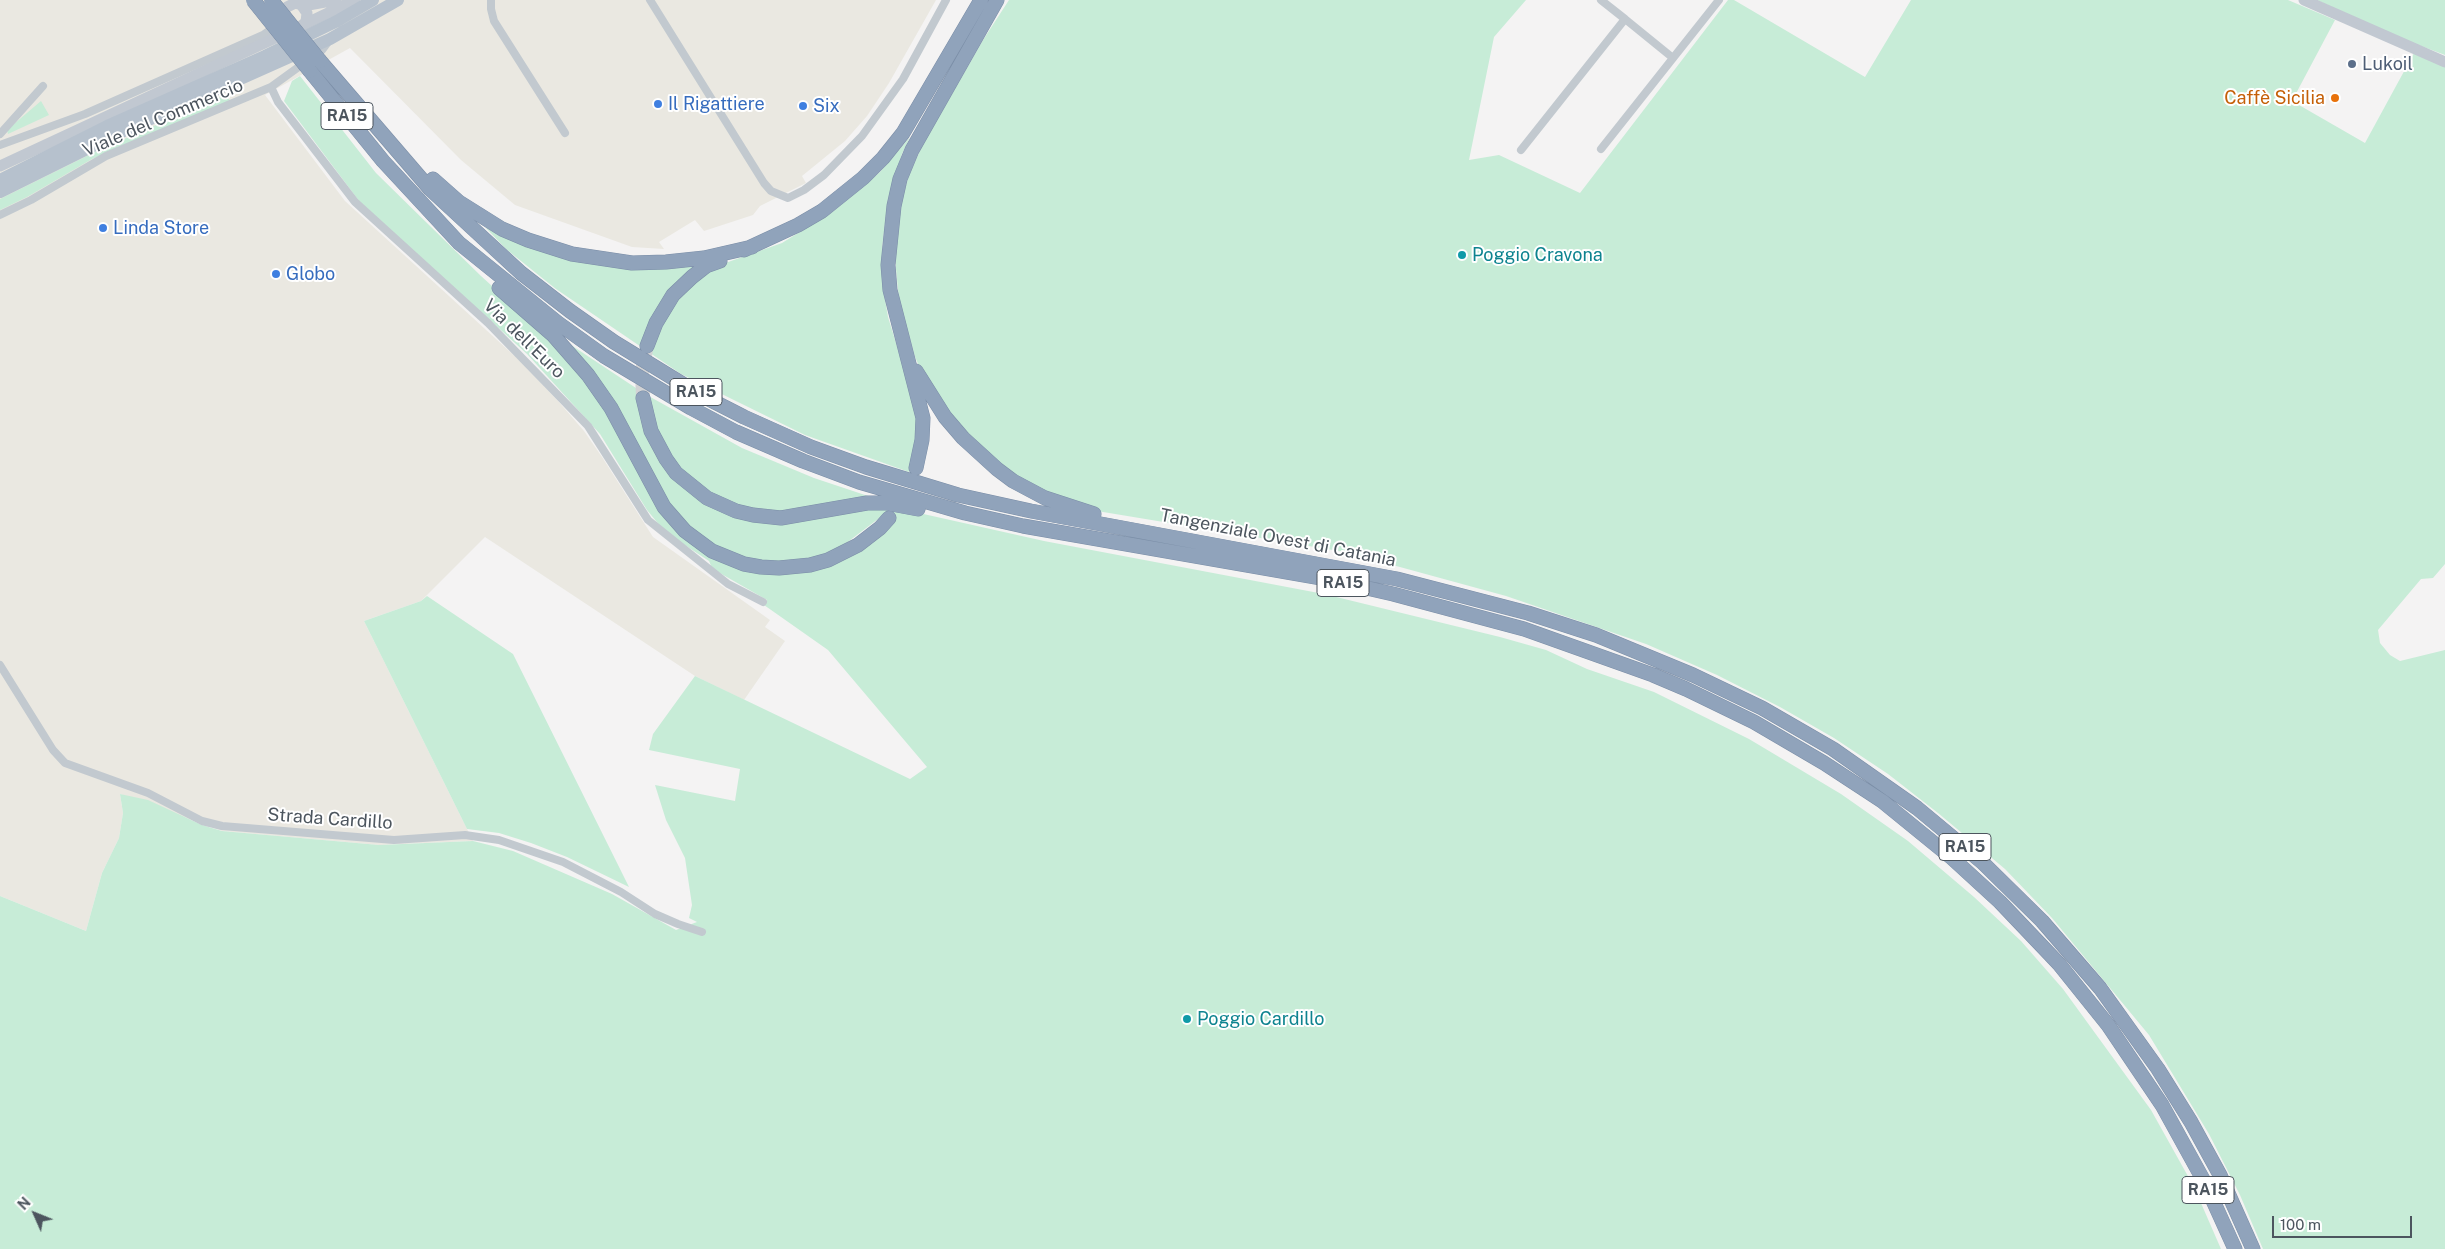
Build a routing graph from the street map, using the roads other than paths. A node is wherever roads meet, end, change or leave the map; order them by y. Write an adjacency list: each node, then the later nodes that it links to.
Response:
1 (253, 0): 27 (highway, RA15, bridge)
2 (271, 0): 27 (highway, RA15, bridge)
3 (283, 0): 19 (street)
4 (336, 0): 18 (street)
5 (355, 0): 21 (street)
6 (373, 0): 36 (main road)
7 (398, 0): 23 (main road)
8 (491, 0): 30 (street)
9 (650, 0): 10 (street)
10 (946, 0)
11 (976, 0): 24 (highway)
12 (981, 0): 24 (highway)
13 (997, 0): 22 (highway)
14 (1002, 0): 22 (highway)
15 (1601, 0): 20 (street)
16 (1719, 0): 25 (street)
17 (2304, 0): 26 (street)
18 (301, 4): 19 (street); 21 (street)
19 (283, 17): 21 (street); 32 (street)
20 (1625, 19): 25 (street); 34 (street)
21 (300, 27): 35 (street)
22 (980, 29): 42 (highway)
23 (330, 38): 29 (street, Viale del Commercio); 37 (main road)
24 (956, 43): 40 (highway)
25 (1673, 58): 33 (street)
26 (2445, 62)
27 (315, 66): 39 (highway, Tangenziale Ovest di Catania / RA15); 40 (highway); 46 (highway, Tangenziale Ovest di Catania / RA15)
28 (43, 86): 31 (street)
29 (271, 87): 38 (street, Viale del Commercio); 48 (street, Via dell'Euro)
30 (565, 133)
31 (0, 134)
32 (0, 145)
33 (1602, 148)
34 (1521, 150)
35 (0, 166)
36 (0, 180)
37 (0, 192)
38 (0, 215)
39 (459, 243): 45 (highway); 47 (highway, Tangenziale Ovest di Catania / RA15)
40 (752, 247): 41 (highway)
41 (647, 346)
42 (903, 348): 44 (highway); 46 (highway)
43 (643, 398): 47 (highway)
44 (916, 468)
45 (889, 518)
46 (1176, 538): 52 (highway, Tangenziale Ovest di Catania / RA15)
47 (1159, 549): 51 (highway, Tangenziale Ovest di Catania / RA15)
48 (763, 602)
49 (0, 664): 50 (street, Strada Cardillo)
50 (702, 932)
51 (2235, 1249)
52 (2253, 1249)

